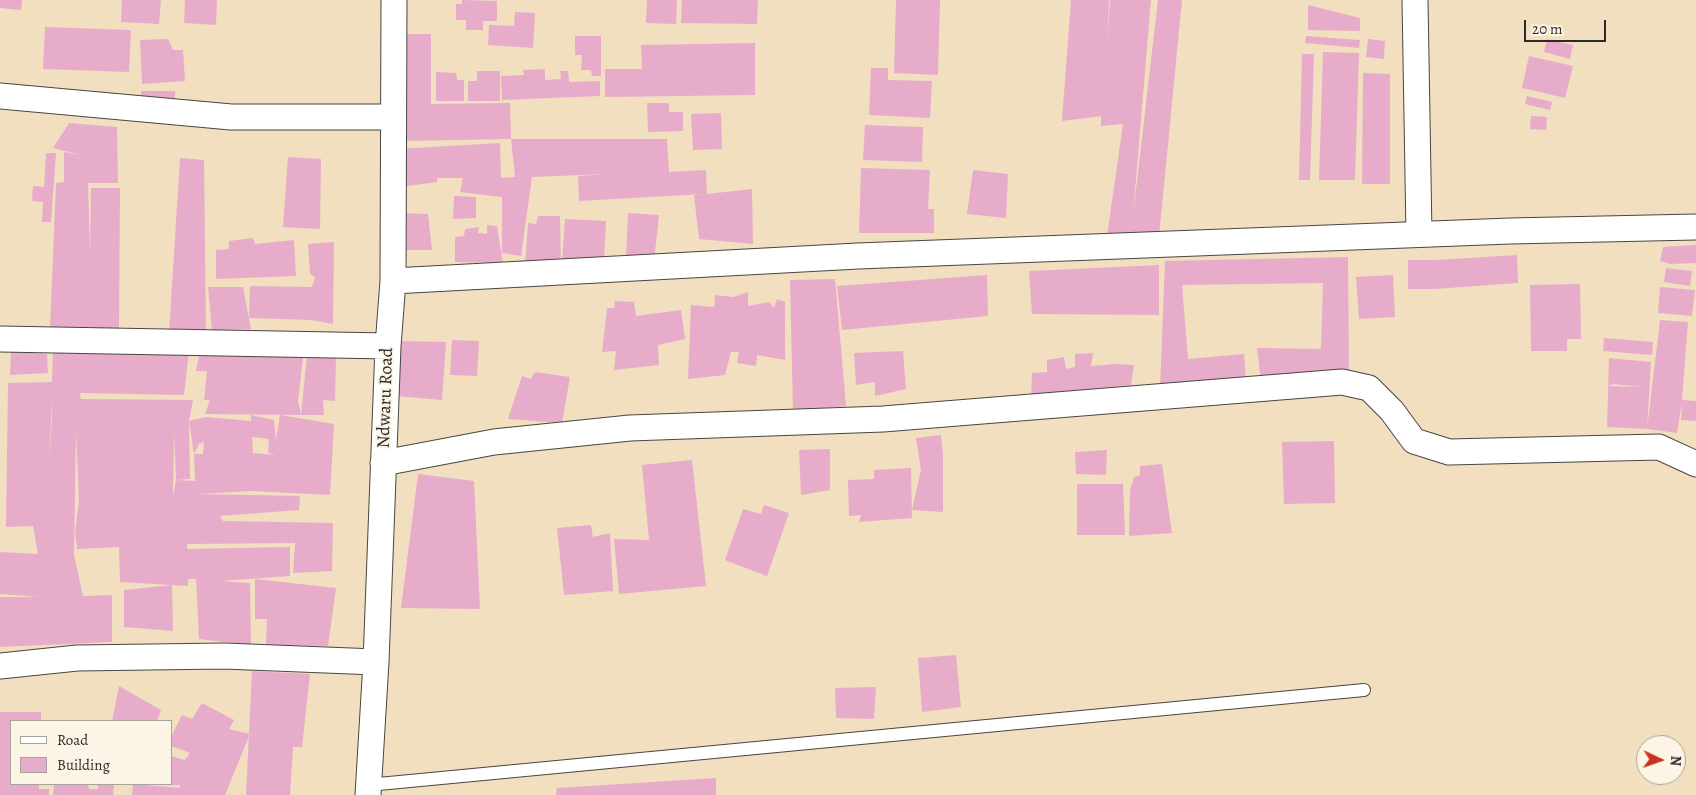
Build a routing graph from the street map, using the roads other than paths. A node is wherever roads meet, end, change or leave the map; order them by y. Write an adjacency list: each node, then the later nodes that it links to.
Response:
1 (394, 0): 4 (street, Ndwaru Road)
2 (1415, 0): 6 (street)
3 (0, 96): 4 (street)
4 (393, 117): 7 (street, Ndwaru Road)
5 (1696, 227): 6 (street)
6 (1419, 234): 7 (street)
7 (393, 281): 9 (street, Ndwaru Road)
8 (0, 338): 9 (street)
9 (388, 346): 10 (street, Ndwaru Road)
10 (383, 463): 11 (street); 12 (street, Ndwaru Road)
11 (1696, 464)
12 (376, 662): 13 (street); 15 (street, Ndwaru Road)
13 (0, 666)
14 (1364, 690): 15 (lane)
15 (368, 790)

